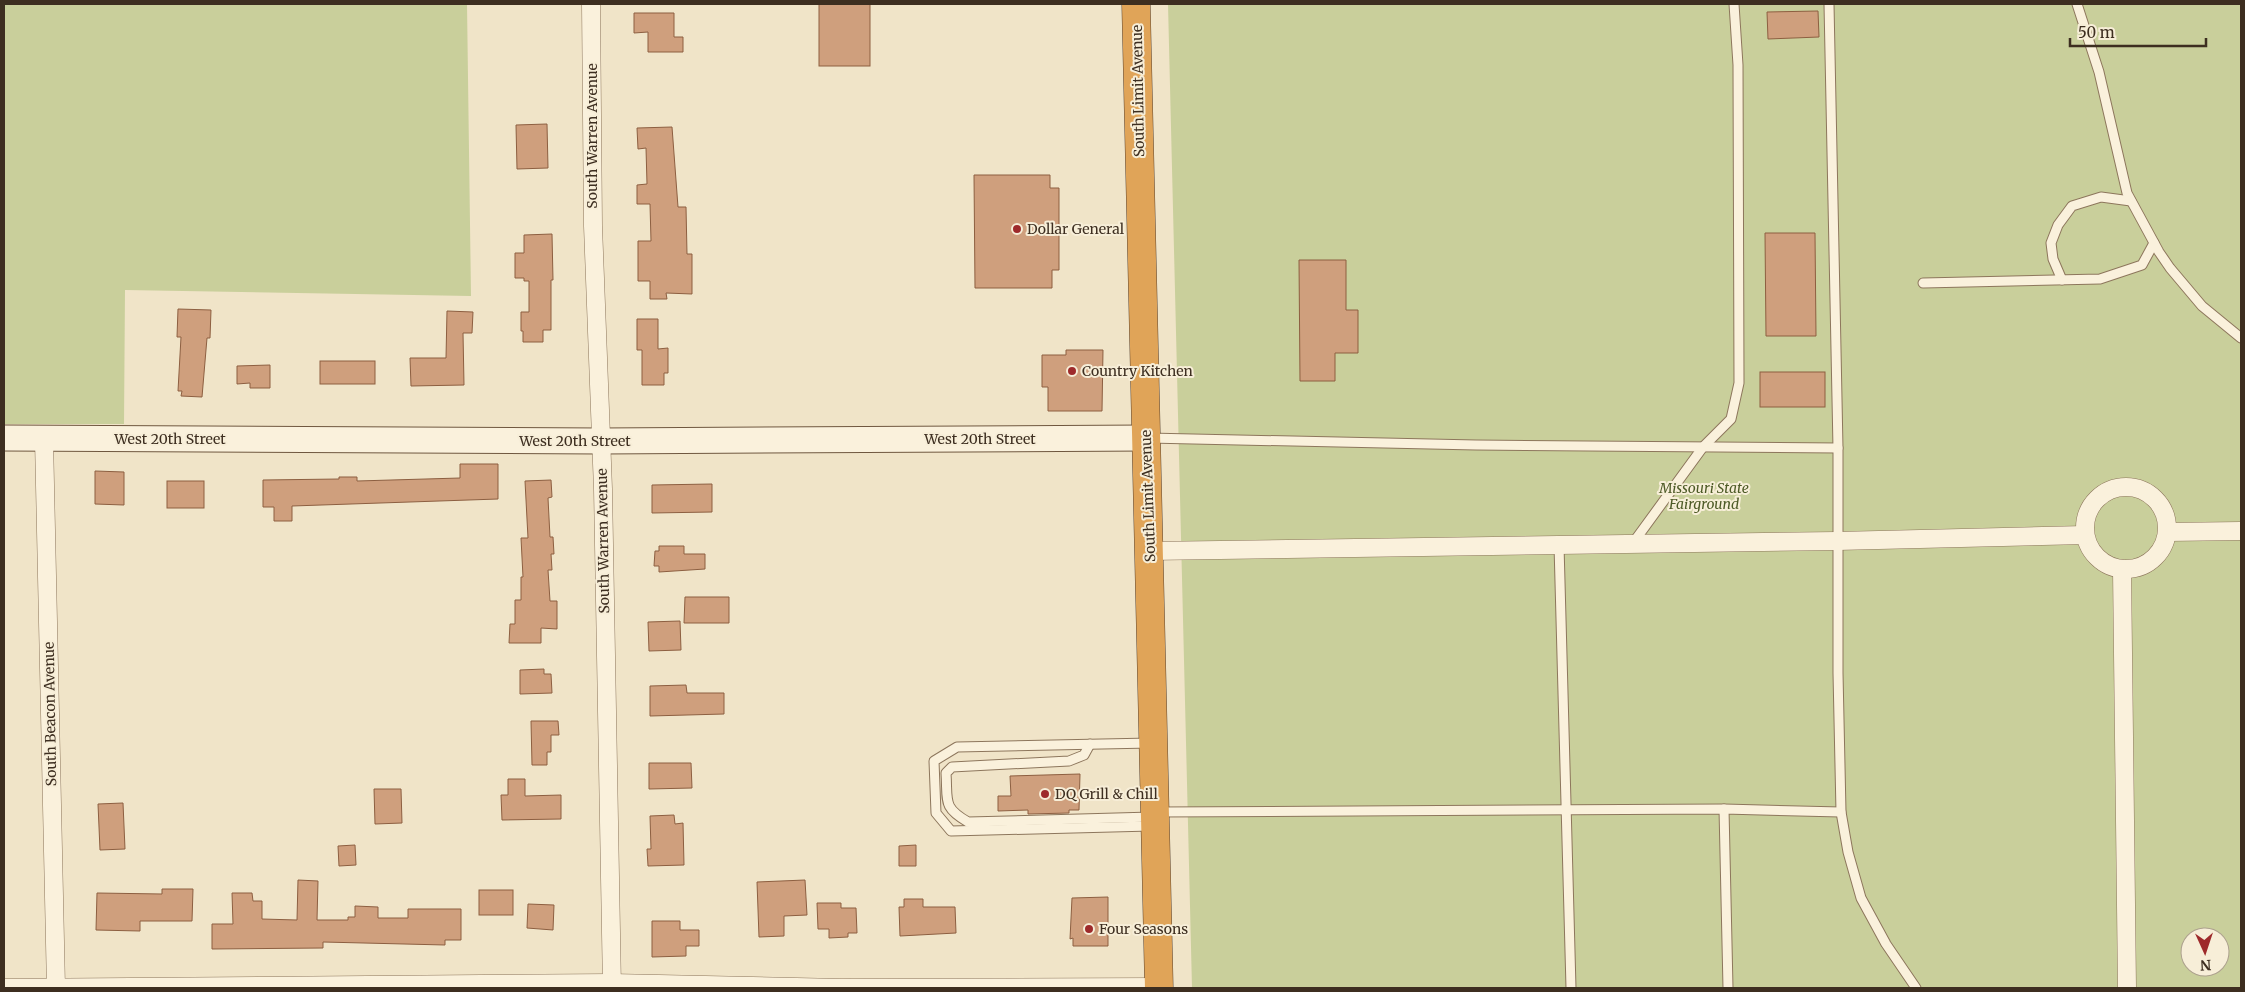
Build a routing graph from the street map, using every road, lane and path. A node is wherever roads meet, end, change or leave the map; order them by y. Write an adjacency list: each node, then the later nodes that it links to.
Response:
1 (591, 4): 14 (street, South Warren Avenue)
2 (1136, 4): 12 (highway, South Limit Avenue)
3 (1734, 4): 15 (lane)
4 (1828, 4): 16 (lane)
5 (2077, 4): 6 (lane)
6 (2131, 201): 7 (lane); 8 (lane)
7 (2154, 243): 8 (lane); 10 (lane)
8 (2062, 280): 9 (lane)
9 (1923, 283)
10 (2241, 338)
11 (4, 438): 13 (street, West 20th Street)
12 (1146, 438): 14 (street, West 20th Street); 15 (lane); 23 (highway, South Limit Avenue)
13 (44, 439): 14 (street, West 20th Street); 33 (street, South Beacon Avenue)
14 (601, 441): 31 (street, South Warren Avenue)
15 (1703, 447): 16 (lane); 21 (lane)
16 (1838, 448): 20 (lane)
17 (2241, 531): 18 (street)
18 (2167, 532): 19 (street); 24 (street)
19 (2085, 535): 20 (street); 24 (street)
20 (1838, 541): 21 (street); 29 (lane)
21 (1633, 543): 22 (street)
22 (1559, 545): 23 (street); 27 (lane)
23 (1150, 551): 25 (highway, South Limit Avenue)
24 (2122, 569): 40 (street)
25 (1154, 742): 26 (lane); 30 (highway, South Limit Avenue)
26 (1090, 744): 30 (lane); 30 (lane)
27 (1567, 809): 28 (lane); 30 (lane); 37 (lane)
28 (1724, 809): 29 (lane); 38 (lane)
29 (1841, 812): 39 (lane)
30 (1156, 818): 36 (highway, South Limit Avenue)
31 (612, 986): 33 (street); 34 (street)
32 (4, 988): 33 (street)
33 (56, 988)
34 (896, 988): 35 (street)
35 (994, 988): 36 (street)
36 (1159, 988)
37 (1571, 988)
38 (1728, 988)
39 (1916, 988)
40 (2128, 988)

